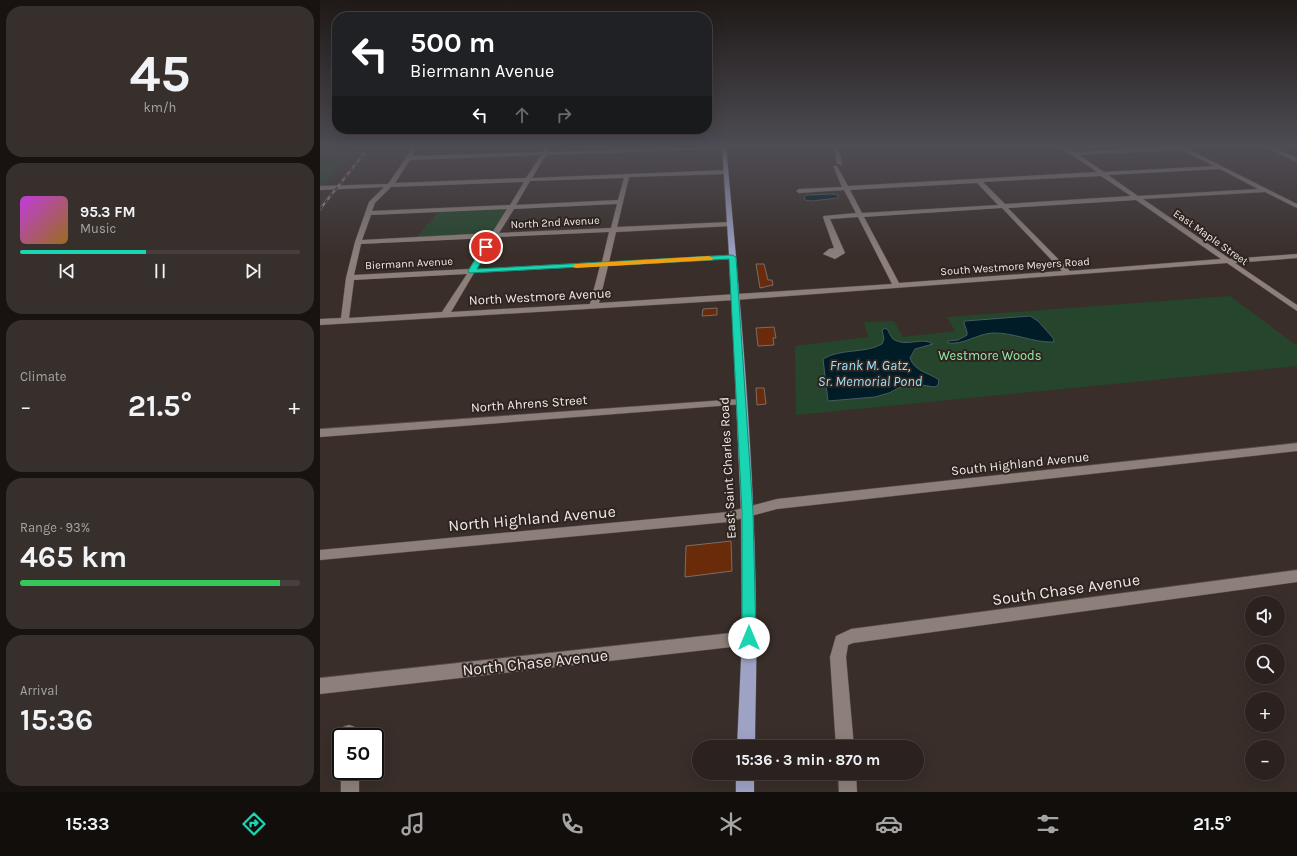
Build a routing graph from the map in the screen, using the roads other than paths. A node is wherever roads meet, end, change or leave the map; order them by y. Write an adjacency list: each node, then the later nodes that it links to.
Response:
1 (446, 183): 10 (street)
2 (526, 183): 17 (street)
3 (625, 183): 16 (street)
4 (727, 183): 22 (main road, East Saint Charles Road)
5 (844, 183): 12 (street)
6 (947, 183): 12 (street)
7 (981, 183): 18 (street)
8 (1117, 183): 15 (street, East Maple Street)
9 (1253, 183): 13 (street)
10 (390, 185): 11 (street); 20 (street)
11 (320, 188)
12 (847, 189): 14 (street); 21 (street)
13 (1266, 190): 15 (street); 19 (street)
14 (799, 192)
15 (1138, 198): 18 (street); 29 (street, East Maple Street)
16 (621, 202): 17 (street); 23 (street)
17 (512, 206): 20 (street); 24 (street)
18 (1004, 206): 21 (street); 32 (street)
19 (1297, 206)
20 (368, 213): 25 (street)
21 (861, 215): 26 (street); 34 (street)
22 (730, 224): 23 (street, North 2nd Avenue); 28 (main road, East Saint Charles Road)
23 (614, 230): 24 (street, North 2nd Avenue); 30 (street)
24 (494, 236): 25 (street, North 2nd Avenue); 31 (street)
25 (358, 242): 33 (street)
26 (839, 251)
27 (1297, 256): 29 (street, South Westmore Meyers Road)
28 (732, 257): 30 (street, Biermann Avenue); 35 (main road, East Saint Charles Road)
29 (1226, 261): 32 (street, South Westmore Meyers Road); 37 (street, East Maple Street)
30 (605, 264): 31 (street, Biermann Avenue); 36 (street)
31 (472, 271): 33 (street, Biermann Avenue); 38 (street)
32 (1068, 273): 34 (street, South Westmore Meyers Road)
33 (350, 278): 39 (street)
34 (897, 286): 35 (street, South Westmore Meyers Road)
35 (735, 298): 36 (street, North Westmore Avenue); 41 (main road, East Saint Charles Road)
36 (594, 306): 38 (street, North Westmore Avenue)
37 (1297, 309)
38 (445, 314): 39 (street, North Westmore Avenue)
39 (345, 320): 40 (street, North Westmore Avenue)
40 (320, 322)
41 (740, 402): 42 (street, North Ahrens Street); 44 (main road, East Saint Charles Road)
42 (320, 433)
43 (1297, 446): 44 (street, South Highland Avenue)
44 (747, 512): 45 (street, North Highland Avenue); 47 (main road, East Saint Charles Road)
45 (320, 555)
46 (1297, 576): 50 (street, South Chase Avenue)
47 (749, 638): 48 (street, North Chase Avenue); 49 (main road, East Saint Charles Road)
48 (320, 686)
49 (746, 740)
50 (844, 740)
51 (350, 780): 54 (street)
52 (745, 780): 55 (main road)
53 (847, 780): 56 (street)
54 (350, 792)
55 (745, 792)
56 (848, 792)

